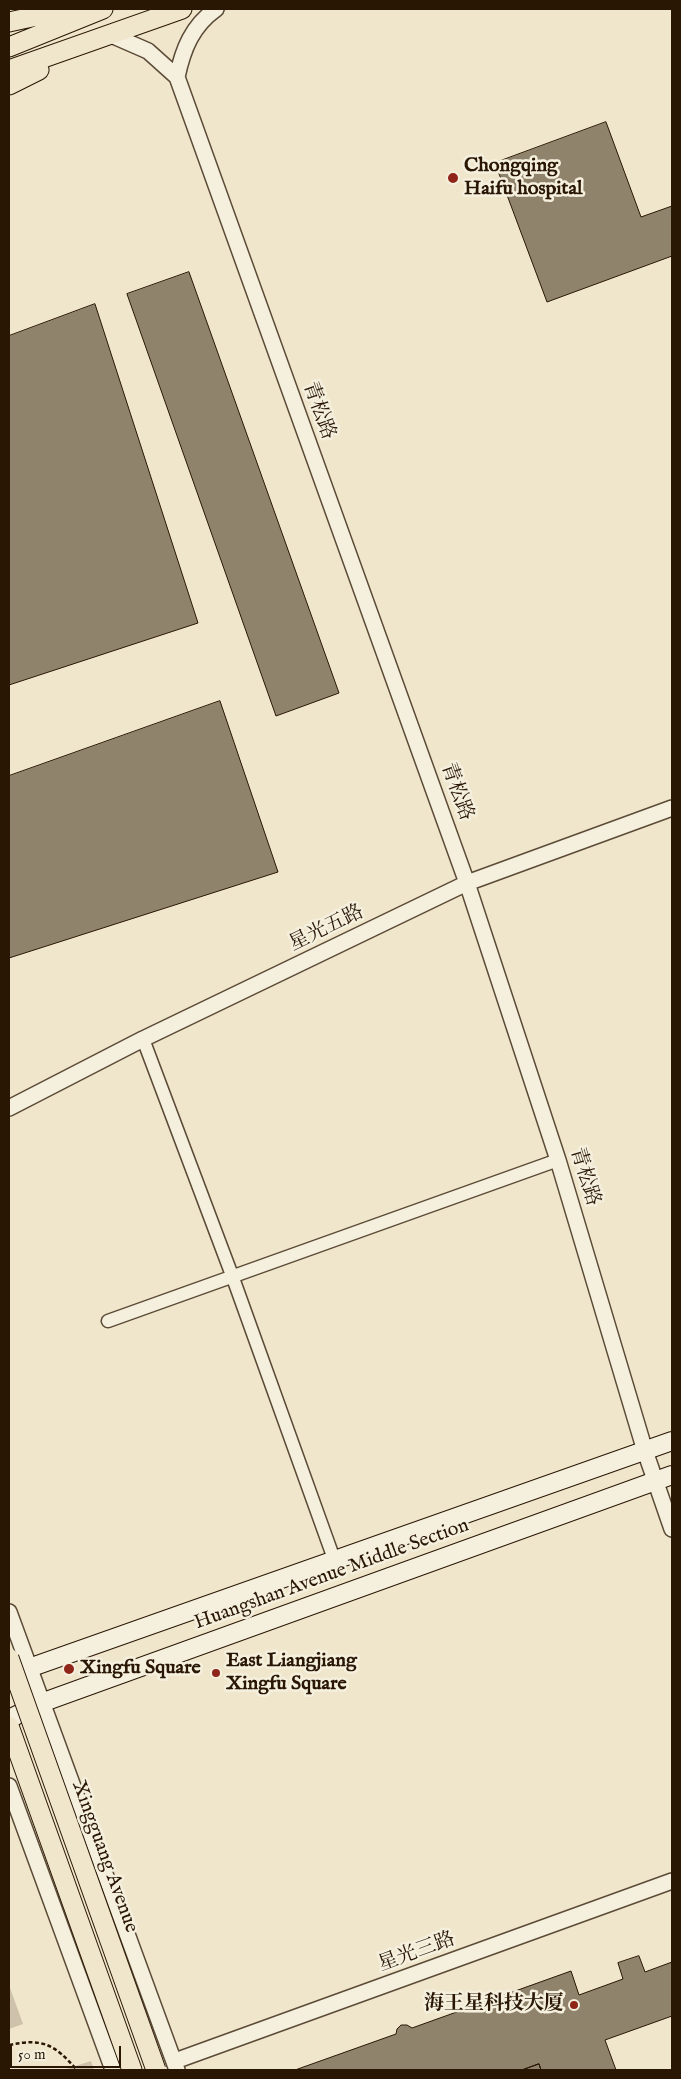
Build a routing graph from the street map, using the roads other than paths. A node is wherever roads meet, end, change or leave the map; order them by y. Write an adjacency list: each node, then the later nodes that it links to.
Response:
1 (69, 9): 5 (main road)
2 (103, 9): 8 (main road)
3 (182, 9): 7 (main road)
4 (216, 9): 10 (street)
5 (44, 15): 6 (main road); 8 (main road)
6 (9, 22)
7 (109, 34): 9 (main road); 10 (street); 11 (main road)
8 (12, 40)
9 (9, 70)
10 (177, 77): 13 (street, 青松路)
11 (9, 85)
12 (672, 808): 13 (street, 星光五路)
13 (467, 883): 14 (street, 星光五路); 16 (street, 青松路)
14 (143, 1039): 15 (street, 星光五路); 17 (street)
15 (9, 1108)
16 (558, 1160): 17 (street); 20 (street, 青松路)
17 (233, 1278): 18 (street); 24 (street)
18 (108, 1322)
19 (672, 1441): 20 (main road, Huangshan Avenue Middle Section)
20 (645, 1451): 22 (street, 青松路); 24 (main road, Huangshan Avenue Middle Section)
21 (672, 1475): 22 (main road, Huangshan Avenue Middle Section)
22 (655, 1482): 23 (street, 青松路); 29 (main road, Huangshan Avenue Middle Section)
23 (672, 1529)
24 (334, 1559): 27 (main road, Huangshan Avenue Middle Section)
25 (9, 1612): 27 (street)
26 (9, 1658): 37 (main road, Xingguang Avenue, bridge)
27 (29, 1668): 28 (main road, Huangshan Avenue Middle Section); 29 (street)
28 (9, 1678)
29 (41, 1703): 30 (main road, Huangshan Avenue Middle Section); 34 (street)
30 (9, 1719)
31 (9, 1726): 36 (main road)
32 (9, 1786): 35 (street)
33 (672, 1881): 34 (street, 星光三路)
34 (176, 2066)
35 (113, 2070)
36 (132, 2070)
37 (156, 2070)

